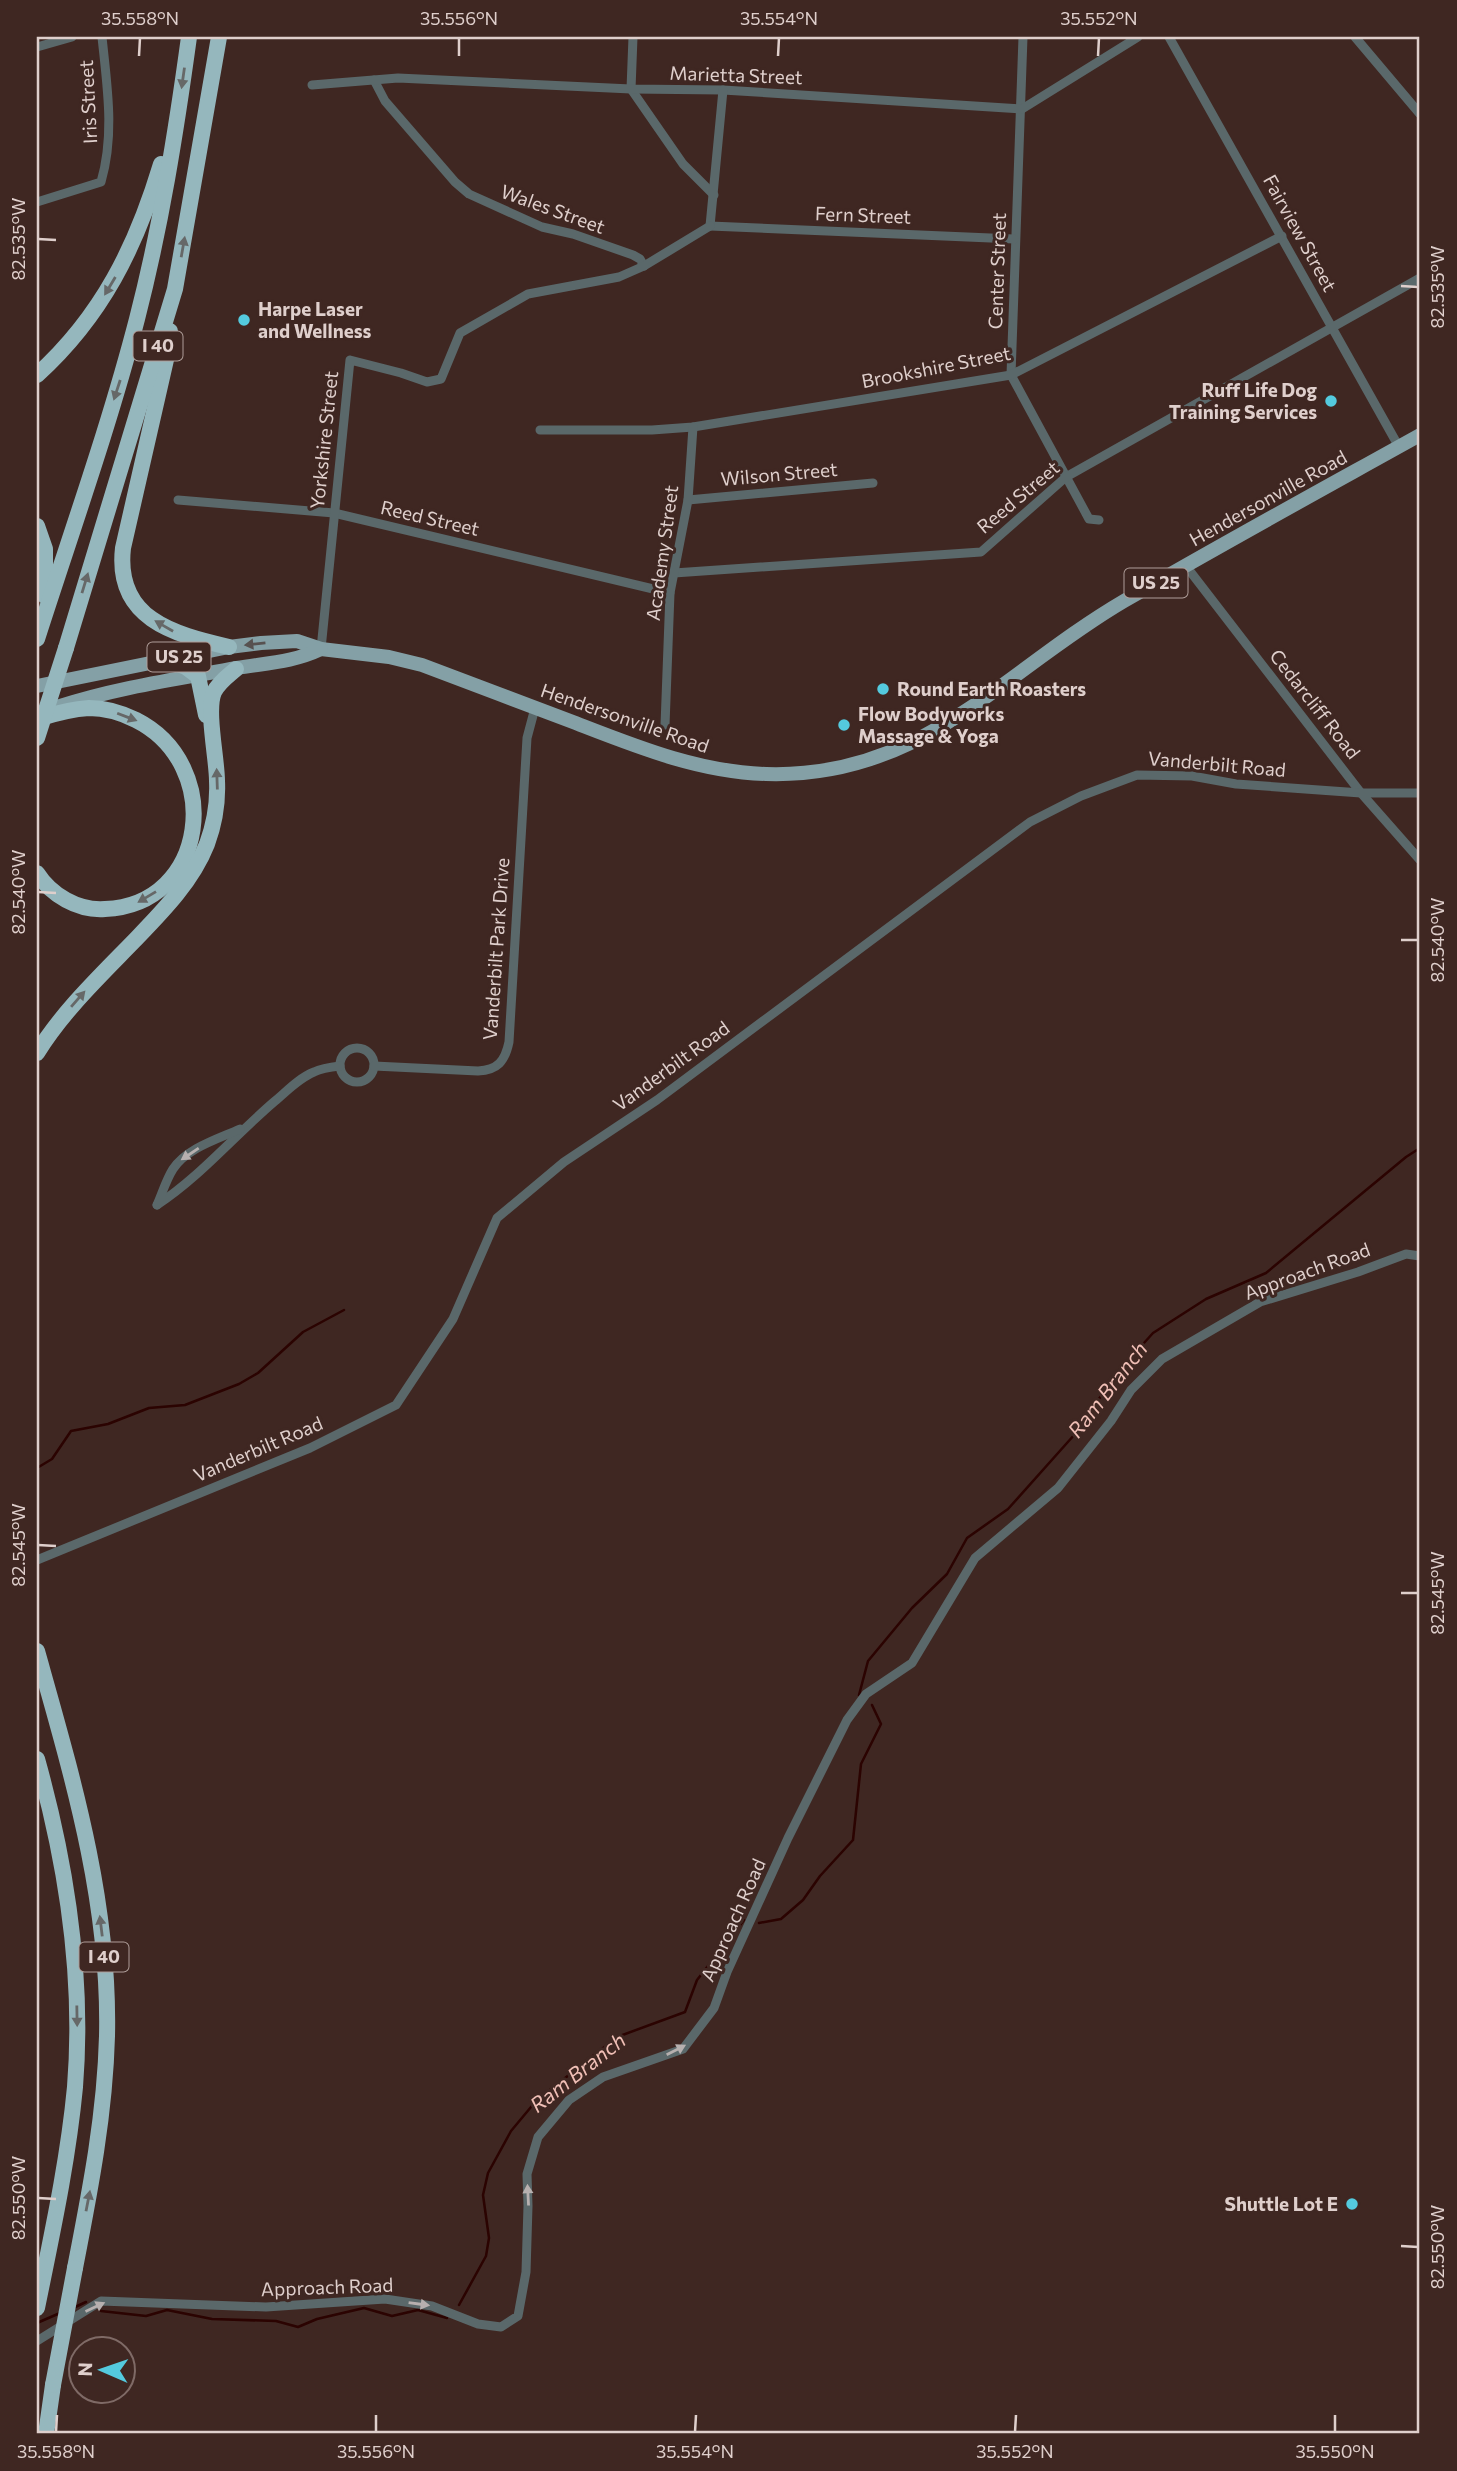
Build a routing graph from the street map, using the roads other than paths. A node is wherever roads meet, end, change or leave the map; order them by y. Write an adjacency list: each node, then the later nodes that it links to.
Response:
1 (72, 37): 10 (street)
2 (102, 37): 19 (street, Iris Street)
3 (219, 37): 25 (highway, I 40, one-way to 3)
4 (633, 37): 13 (street)
5 (1023, 37): 16 (street, Center Street)
6 (1138, 37): 16 (street)
7 (1169, 37): 21 (street, Fairview Street)
8 (1354, 37): 17 (street)
9 (188, 42): 15 (highway, I 40, one-way to 15)
10 (37, 47)
11 (374, 80): 12 (street, Marietta Street); 13 (street, Marietta Street); 23 (street, Wales Street)
12 (312, 85)
13 (631, 89): 14 (street, Marietta Street); 18 (street)
14 (723, 90): 16 (street, Marietta Street); 18 (street)
15 (179, 108): 27 (highway, one-way to 27); 43 (highway, I 40, one-way to 43)
16 (1022, 108): 22 (street, Center Street)
17 (1420, 114)
18 (714, 195): 20 (street)
19 (37, 202)
20 (710, 226): 22 (street, Fern Street); 23 (street, Yorkshire Street)
21 (1282, 236): 26 (street, Fairview Street); 28 (street, Brookshire Street)
22 (1014, 239): 28 (street, Center Street)
23 (644, 266): 37 (street, Yorkshire Street)
24 (1420, 278): 26 (street, Reed Street)
25 (175, 289): 45 (highway, one-way to 25); 54 (highway, I 40, one-way to 25, bridge)
26 (1333, 329): 32 (street, Fairview Street); 33 (street, Reed Street)
27 (37, 375)
28 (1011, 375): 29 (street, Brookshire Street); 33 (street, Center Street)
29 (693, 427): 30 (street, Brookshire Street); 36 (street, Academy Street)
30 (540, 430)
31 (1420, 435): 32 (main road, Hendersonville Road / US 25)
32 (1399, 447): 40 (main road, Hendersonville Road / US 25)
33 (1066, 477): 38 (street, Center Street); 41 (street, Reed Street)
34 (873, 483): 36 (street, Wilson Street)
35 (178, 500): 37 (street, Reed Street)
36 (688, 500): 41 (street, Academy Street)
37 (334, 513): 42 (street, Reed Street); 46 (street, Yorkshire Street)
38 (1099, 520)
39 (37, 526): 43 (highway)
40 (1186, 566): 51 (main road, Hendersonville Road / US 25); 56 (street, Cedarcliff Road)
41 (674, 573): 42 (street, Academy Street)
42 (670, 593): 53 (street, Academy Street)
43 (44, 617): 44 (highway, I 40)
44 (37, 639)
45 (229, 647): 46 (main road, Hendersonville Road / US 25, one-way to 45); 47 (main road, Hendersonville Road / US 25)
46 (321, 649): 48 (main road, Hendersonville Road / US 25); 51 (main road, Hendersonville Road / US 25)
47 (167, 660): 49 (highway); 50 (main road, Hendersonville Road / US 25)
48 (236, 669): 49 (main road, Hendersonville Road / US 25); 55 (highway)
49 (198, 676): 52 (main road, Hendersonville Road / US 25); 55 (highway)
50 (37, 686)
51 (535, 708): 62 (street, Vanderbilt Park Drive)
52 (37, 717): 59 (highway, one-way to 59)
53 (665, 725)
54 (37, 737)
55 (215, 748): 60 (highway, one-way to 55)
56 (1361, 793): 57 (street, Vanderbilt Road); 58 (street, Cedarcliff Road); 65 (street, Vanderbilt Road)
57 (1420, 793)
58 (1420, 860)
59 (37, 873)
60 (37, 1053)
61 (340, 1066): 62 (street); 62 (street); 63 (street)
62 (374, 1066)
63 (245, 1126): 63 (street, one-way to 63)
64 (1420, 1256): 69 (street, Approach Road, one-way to 64)
65 (37, 1560)
66 (37, 1651): 70 (highway, I 40, one-way to 66, bridge)
67 (37, 1759): 68 (highway, I 40, one-way to 68)
68 (37, 2308)
69 (37, 2341)
70 (46, 2434)

